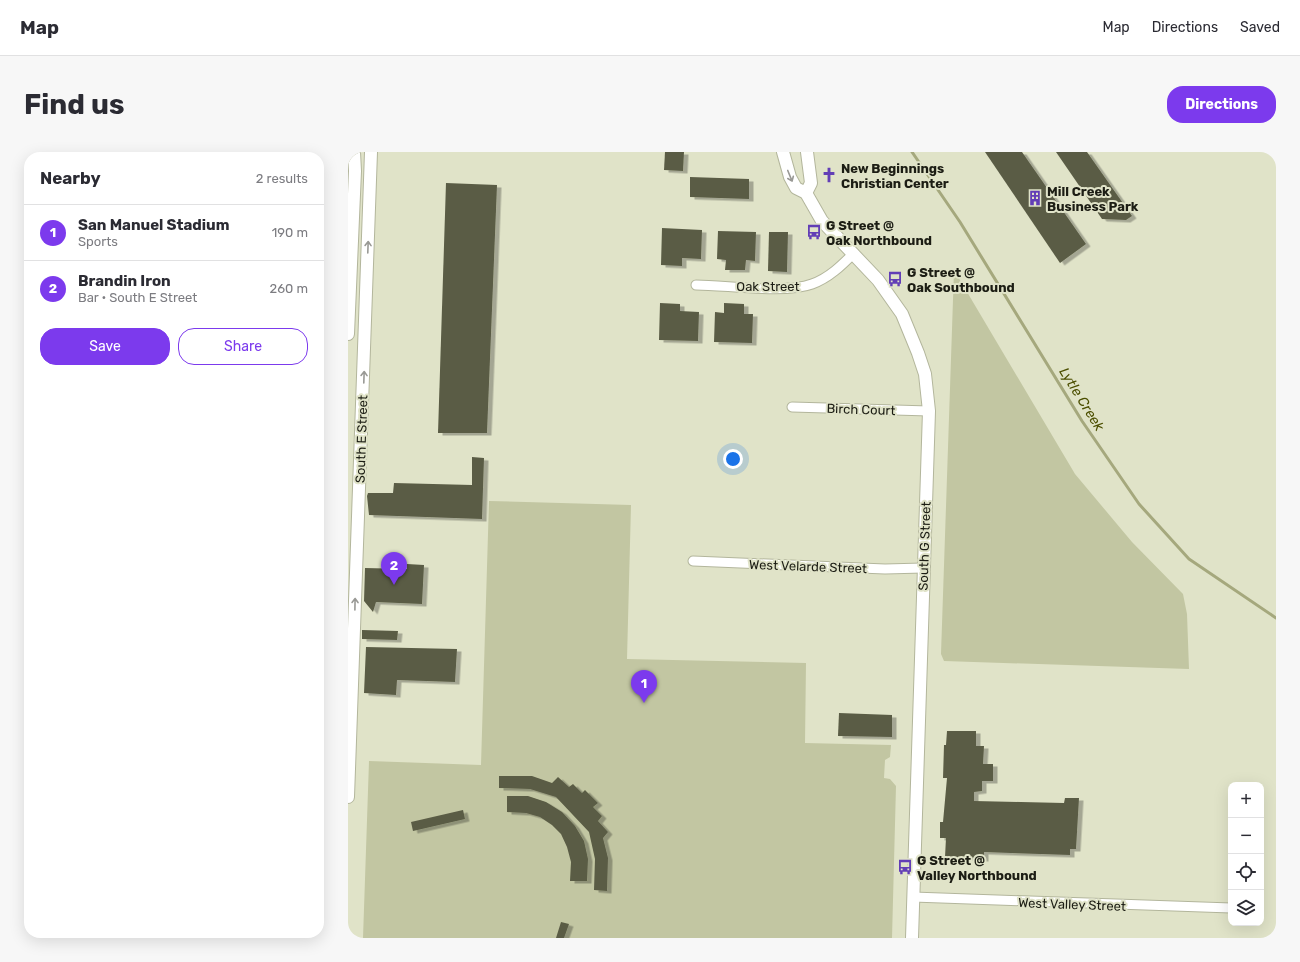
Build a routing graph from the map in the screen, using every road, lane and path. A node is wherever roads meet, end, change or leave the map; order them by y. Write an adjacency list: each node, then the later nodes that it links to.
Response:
1 (354, 152): 8 (main road)
2 (371, 152): 13 (main road, South E Street, one-way to 2)
3 (783, 152): 5 (main road, South G Street, one-way to 5)
4 (807, 152): 5 (main road)
5 (806, 193): 6 (main road, South G Street)
6 (854, 253): 7 (street, Oak Street); 10 (main road, South G Street)
7 (696, 285)
8 (348, 334)
9 (792, 407): 10 (street, Birch Court)
10 (929, 411): 12 (main road, South G Street)
11 (693, 561): 12 (street, West Velarde Street)
12 (923, 568): 15 (main road, South G Street)
13 (351, 644): 14 (main road, South E Street)
14 (348, 797)
15 (914, 897): 16 (street, West Valley Street); 17 (main road, South G Street)
16 (1228, 908)
17 (912, 938)

